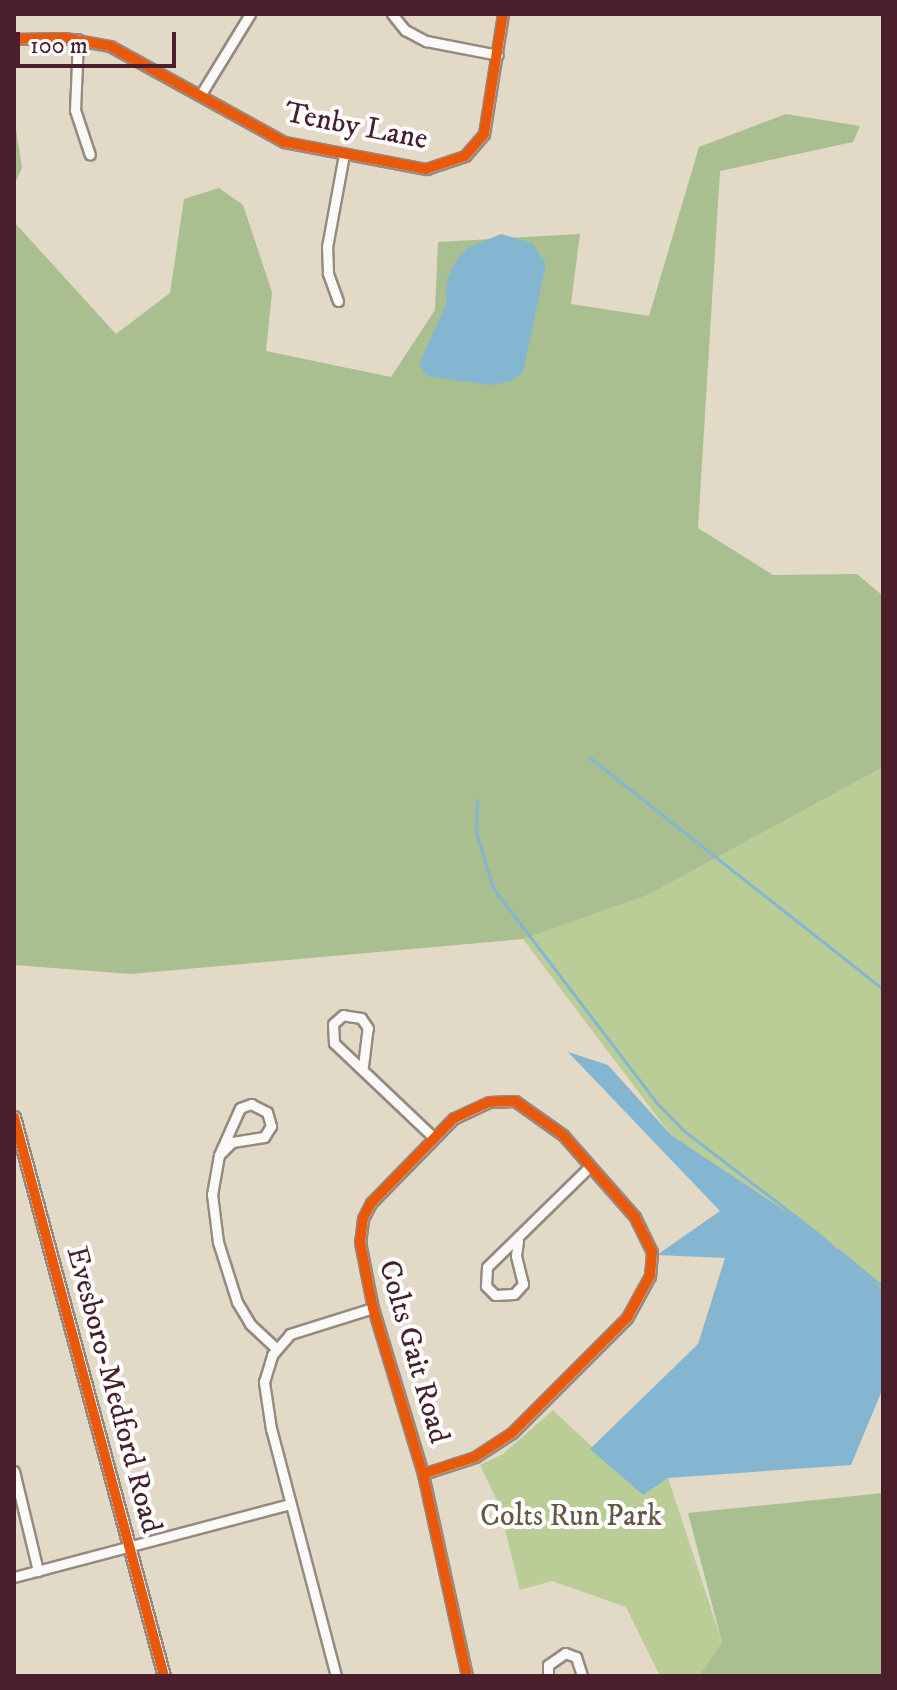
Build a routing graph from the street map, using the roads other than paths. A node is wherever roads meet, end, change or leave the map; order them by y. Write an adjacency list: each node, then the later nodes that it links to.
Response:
1 (250, 14): 7 (street)
2 (392, 14): 6 (street)
3 (503, 14): 6 (street, Tenby Lane)
4 (14, 39): 5 (street, Tenby Lane)
5 (78, 39): 7 (street, Tenby Lane); 9 (street)
6 (498, 55): 8 (street, Tenby Lane)
7 (201, 94): 8 (street, Tenby Lane)
8 (344, 154): 10 (street)
9 (90, 155)
10 (338, 301)
11 (363, 1066): 11 (street); 13 (street)
12 (14, 1117): 22 (street, Evesboro-Medford Road)
13 (434, 1138): 15 (street, Colts Gait Road); 17 (street, Colts Gait Road)
14 (219, 1155): 14 (street); 18 (street)
15 (589, 1167): 16 (street); 20 (street, Colts Gait Road)
16 (518, 1241): 16 (street)
17 (373, 1308): 18 (street, Colts Gait Road); 20 (street, Colts Gait Road)
18 (276, 1348): 21 (street)
19 (14, 1471): 23 (street)
20 (423, 1474): 27 (street, Colts Gait Road)
21 (291, 1504): 22 (street); 26 (street)
22 (131, 1547): 23 (street); 25 (street, Evesboro-Medford Road)
23 (38, 1571): 24 (street)
24 (14, 1577)
25 (164, 1676)
26 (336, 1676)
27 (467, 1676)
28 (548, 1676): 29 (street)
29 (582, 1676)

